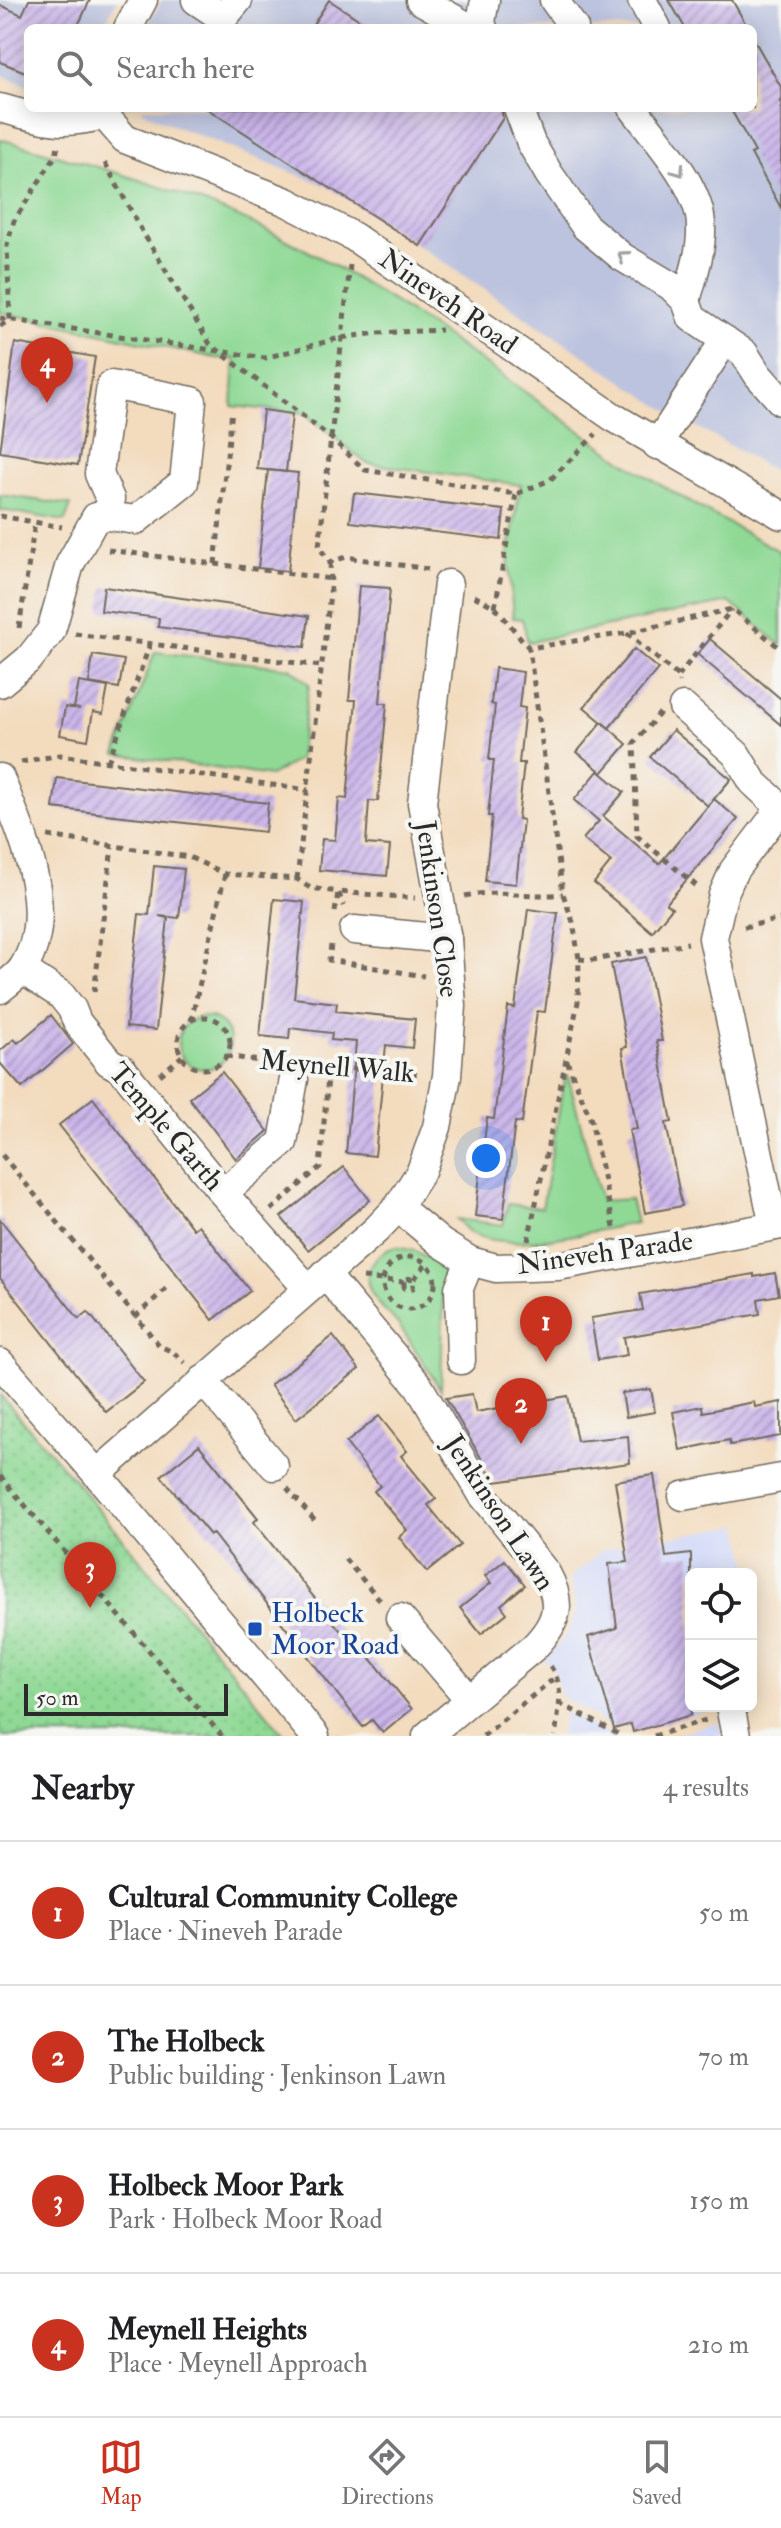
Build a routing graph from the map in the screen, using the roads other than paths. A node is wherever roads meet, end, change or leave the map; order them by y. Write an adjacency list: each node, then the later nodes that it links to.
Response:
1 (143, 0): 8 (street)
2 (196, 0): 3 (street)
3 (238, 0)
4 (420, 0): 9 (street)
5 (485, 0): 10 (street)
6 (554, 0): 11 (street)
7 (642, 0): 12 (street)
8 (130, 24)
9 (463, 24)
10 (482, 24)
11 (571, 24)
12 (655, 24)
13 (0, 108): 14 (street)
14 (104, 112): 20 (street, Nineveh Road)
15 (519, 112): 17 (street, one-way to 15)
16 (636, 112): 17 (street, one-way to 17)
17 (686, 301): 18 (street)
18 (725, 340): 19 (street); 20 (street)
19 (781, 401)
20 (657, 445): 21 (street, Nineveh Road)
21 (781, 515)
22 (92, 527): 22 (street); 24 (street)
23 (448, 584): 29 (street, Jenkinson Close)
24 (10, 675)
25 (672, 709): 27 (street)
26 (8, 770): 30 (street)
27 (781, 808): 35 (street)
28 (354, 930): 29 (street)
29 (447, 939): 34 (street, Jenkinson Close)
30 (23, 970): 31 (street); 33 (street, Temple Garth)
31 (0, 989)
32 (295, 1070): 33 (street)
33 (223, 1193): 37 (street, Temple Garth)
34 (398, 1207): 36 (street, Nineveh Parade); 37 (street, Jenkinson Close)
35 (778, 1225): 36 (street, Nineveh Parade)
36 (470, 1261): 38 (street)
37 (316, 1281): 40 (street, Jenkinson Close); 46 (street, Jenkinson Lawn)
38 (461, 1360)
39 (0, 1363): 42 (street)
40 (203, 1380): 41 (street); 42 (street, Jenkinson Close)
41 (274, 1466)
42 (97, 1474): 47 (street)
43 (781, 1478): 44 (street)
44 (683, 1496)
45 (400, 1618): 46 (street)
46 (470, 1700): 48 (street, Jenkinson Lawn)
47 (315, 1736)
48 (427, 1736)

